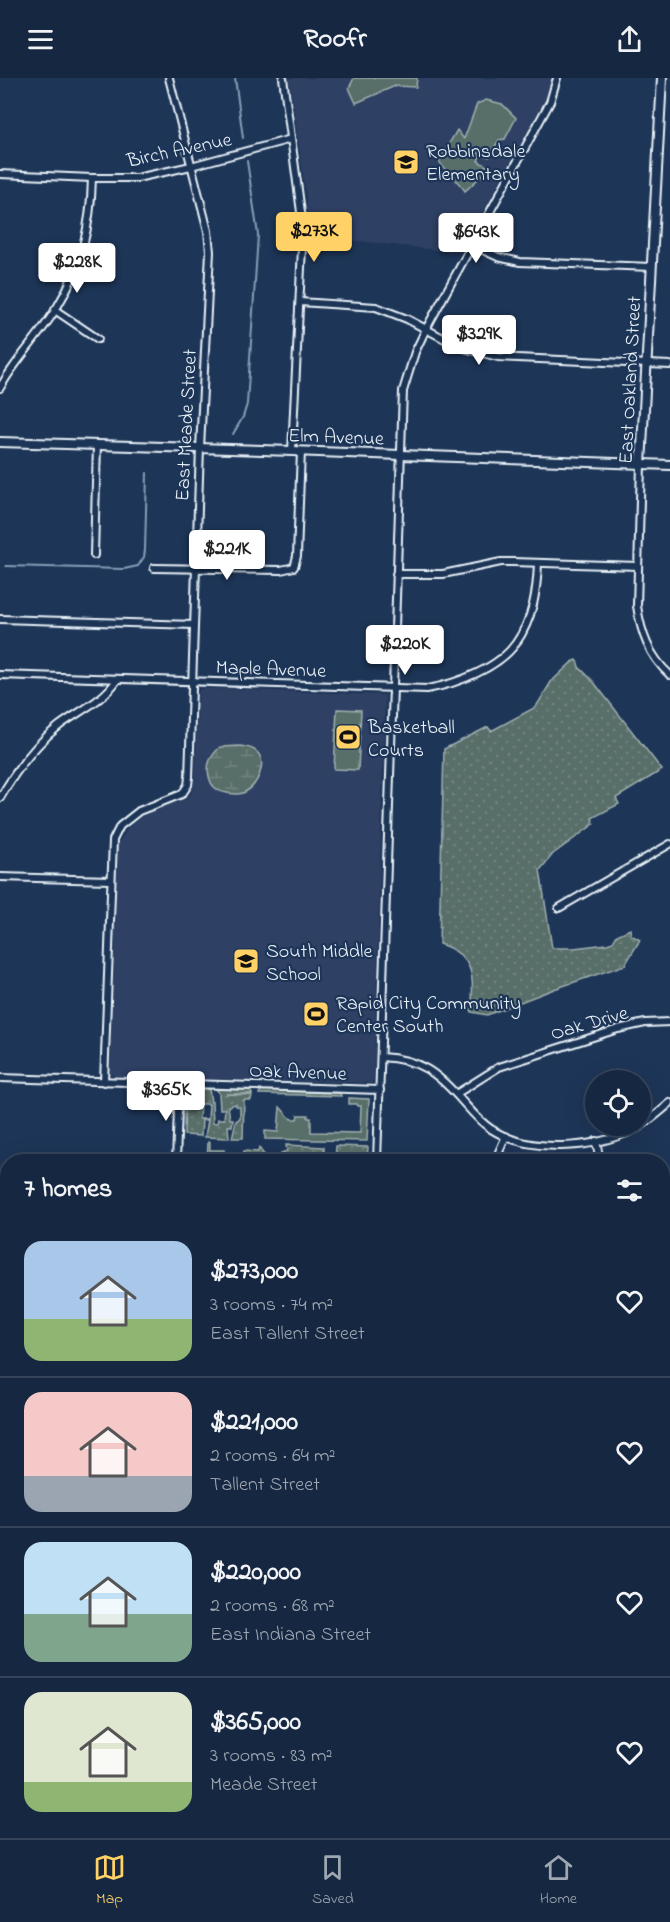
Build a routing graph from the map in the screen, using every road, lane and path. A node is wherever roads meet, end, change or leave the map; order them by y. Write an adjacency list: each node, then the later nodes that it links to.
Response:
1 (169, 78): 7 (street, East Meade Street)
2 (283, 78): 6 (street)
3 (557, 78): 10 (street)
4 (662, 78): 5 (street, East Oakland Street)
5 (666, 87): 11 (street, East Oakland Street)
6 (291, 139): 7 (street, Birch Avenue); 12 (street)
7 (191, 166): 9 (street, Birch Avenue); 21 (street, East Meade Street)
8 (0, 174): 9 (street, Birch Avenue)
9 (92, 178): 13 (street)
10 (472, 245): 11 (street); 14 (street)
11 (652, 267): 16 (street, East Oakland Street)
12 (300, 302): 14 (street); 22 (street)
13 (55, 310): 15 (street); 18 (street)
14 (426, 329): 16 (street); 23 (street)
15 (98, 339)
16 (646, 364): 17 (street); 24 (street, East Oakland Street)
17 (670, 365)
18 (0, 388)
19 (0, 442): 20 (street, Elm Avenue)
20 (97, 446): 21 (street, Elm Avenue); 26 (street)
21 (200, 448): 22 (street, Elm Avenue); 30 (street, East Meade Street)
22 (296, 451): 23 (street, Elm Avenue); 30 (street)
23 (400, 455): 24 (street, Elm Avenue); 31 (street)
24 (641, 465): 25 (street, Elm Avenue); 28 (street, East Oakland Street)
25 (670, 465)
26 (94, 555)
27 (538, 563): 28 (street); 31 (street); 38 (street, Maple Avenue)
28 (638, 566): 35 (street, East Oakland Street)
29 (154, 568): 30 (street)
30 (195, 568): 33 (street, East Meade Street)
31 (396, 574): 38 (street)
32 (0, 619): 33 (street)
33 (194, 626): 37 (street, East Meade Street)
34 (0, 675): 36 (street, Maple Avenue)
35 (670, 675)
36 (117, 680): 37 (street, Maple Avenue); 39 (street)
37 (193, 681): 38 (street, Maple Avenue); 42 (street, East Meade Street)
38 (392, 688): 45 (street)
39 (0, 798)
40 (670, 844): 43 (street)
41 (0, 877): 42 (street)
42 (110, 880): 47 (street)
43 (559, 908)
44 (670, 1022): 50 (street, Oak Drive)
45 (381, 1057): 49 (street); 50 (street)
46 (0, 1078): 47 (street, Oak Avenue)
47 (104, 1082): 48 (street, Oak Avenue)
48 (179, 1084): 49 (street, Oak Avenue); 54 (street)
49 (380, 1090): 55 (street)
50 (456, 1094): 52 (street)
51 (670, 1103): 53 (street)
52 (506, 1136): 53 (street); 56 (street)
53 (596, 1141): 57 (street)
54 (177, 1154)
55 (377, 1154)
56 (498, 1154)
57 (599, 1154)

